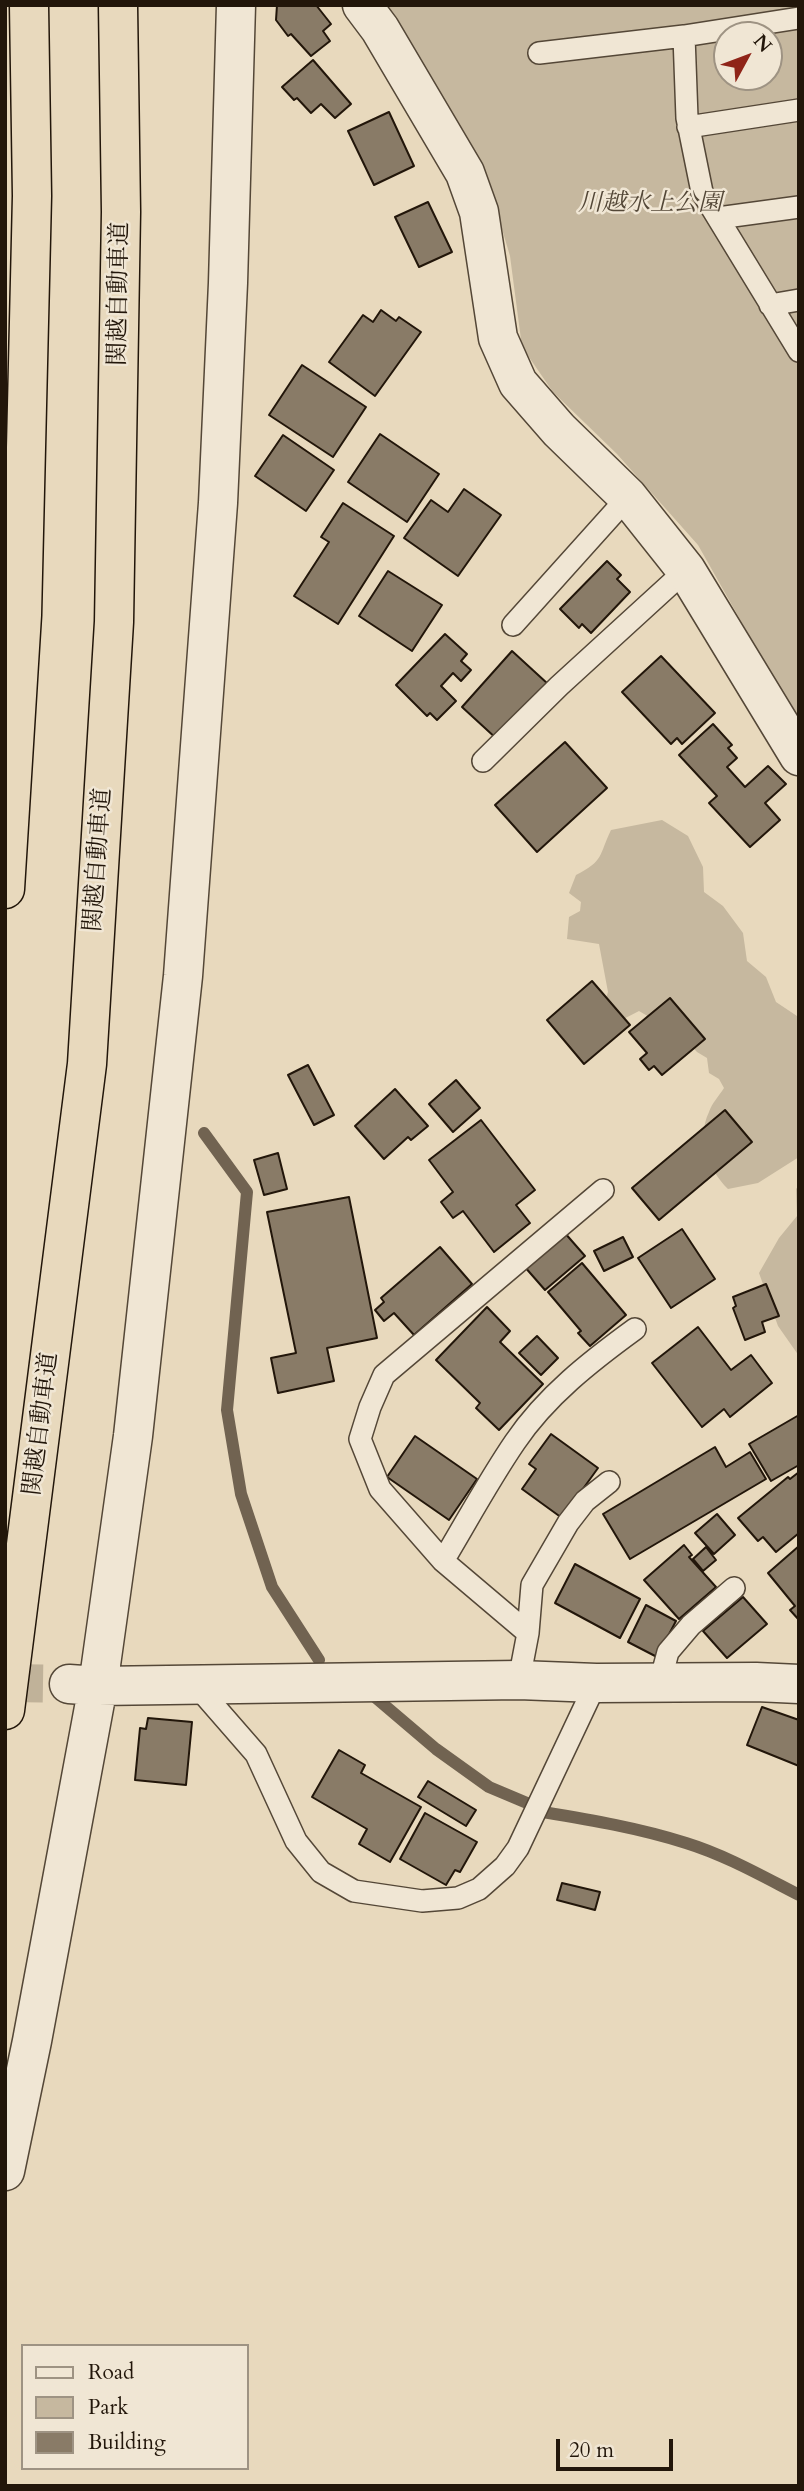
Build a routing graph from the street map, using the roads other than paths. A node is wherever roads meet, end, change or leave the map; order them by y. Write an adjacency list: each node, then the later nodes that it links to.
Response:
1 (29, 5): 20 (highway)
2 (118, 5): 33 (highway, 関越自動車道)
3 (236, 5): 31 (street)
4 (362, 5): 15 (street)
5 (799, 18): 6 (lane)
6 (684, 36): 7 (lane); 9 (lane)
7 (539, 53)
8 (799, 110): 9 (lane)
9 (688, 127): 11 (lane)
10 (799, 207): 11 (lane)
11 (719, 218): 13 (lane)
12 (799, 300): 13 (lane)
13 (770, 304): 14 (lane)
14 (799, 351)
15 (628, 497): 16 (street); 17 (lane)
16 (686, 570): 18 (street); 19 (lane)
17 (513, 625)
18 (799, 756)
19 (483, 761)
20 (5, 889)
21 (603, 1190): 24 (lane)
22 (635, 1329): 24 (lane)
23 (608, 1482): 26 (lane)
24 (443, 1561): 26 (lane)
25 (734, 1588): 28 (lane)
26 (528, 1633): 27 (lane)
27 (519, 1679): 29 (street); 30 (street)
28 (660, 1682): 30 (street); 32 (street)
29 (193, 1683): 30 (lane); 31 (street)
30 (596, 1683)
31 (83, 1685): 34 (street)
32 (799, 1685)
33 (5, 1710)
34 (5, 2171)

